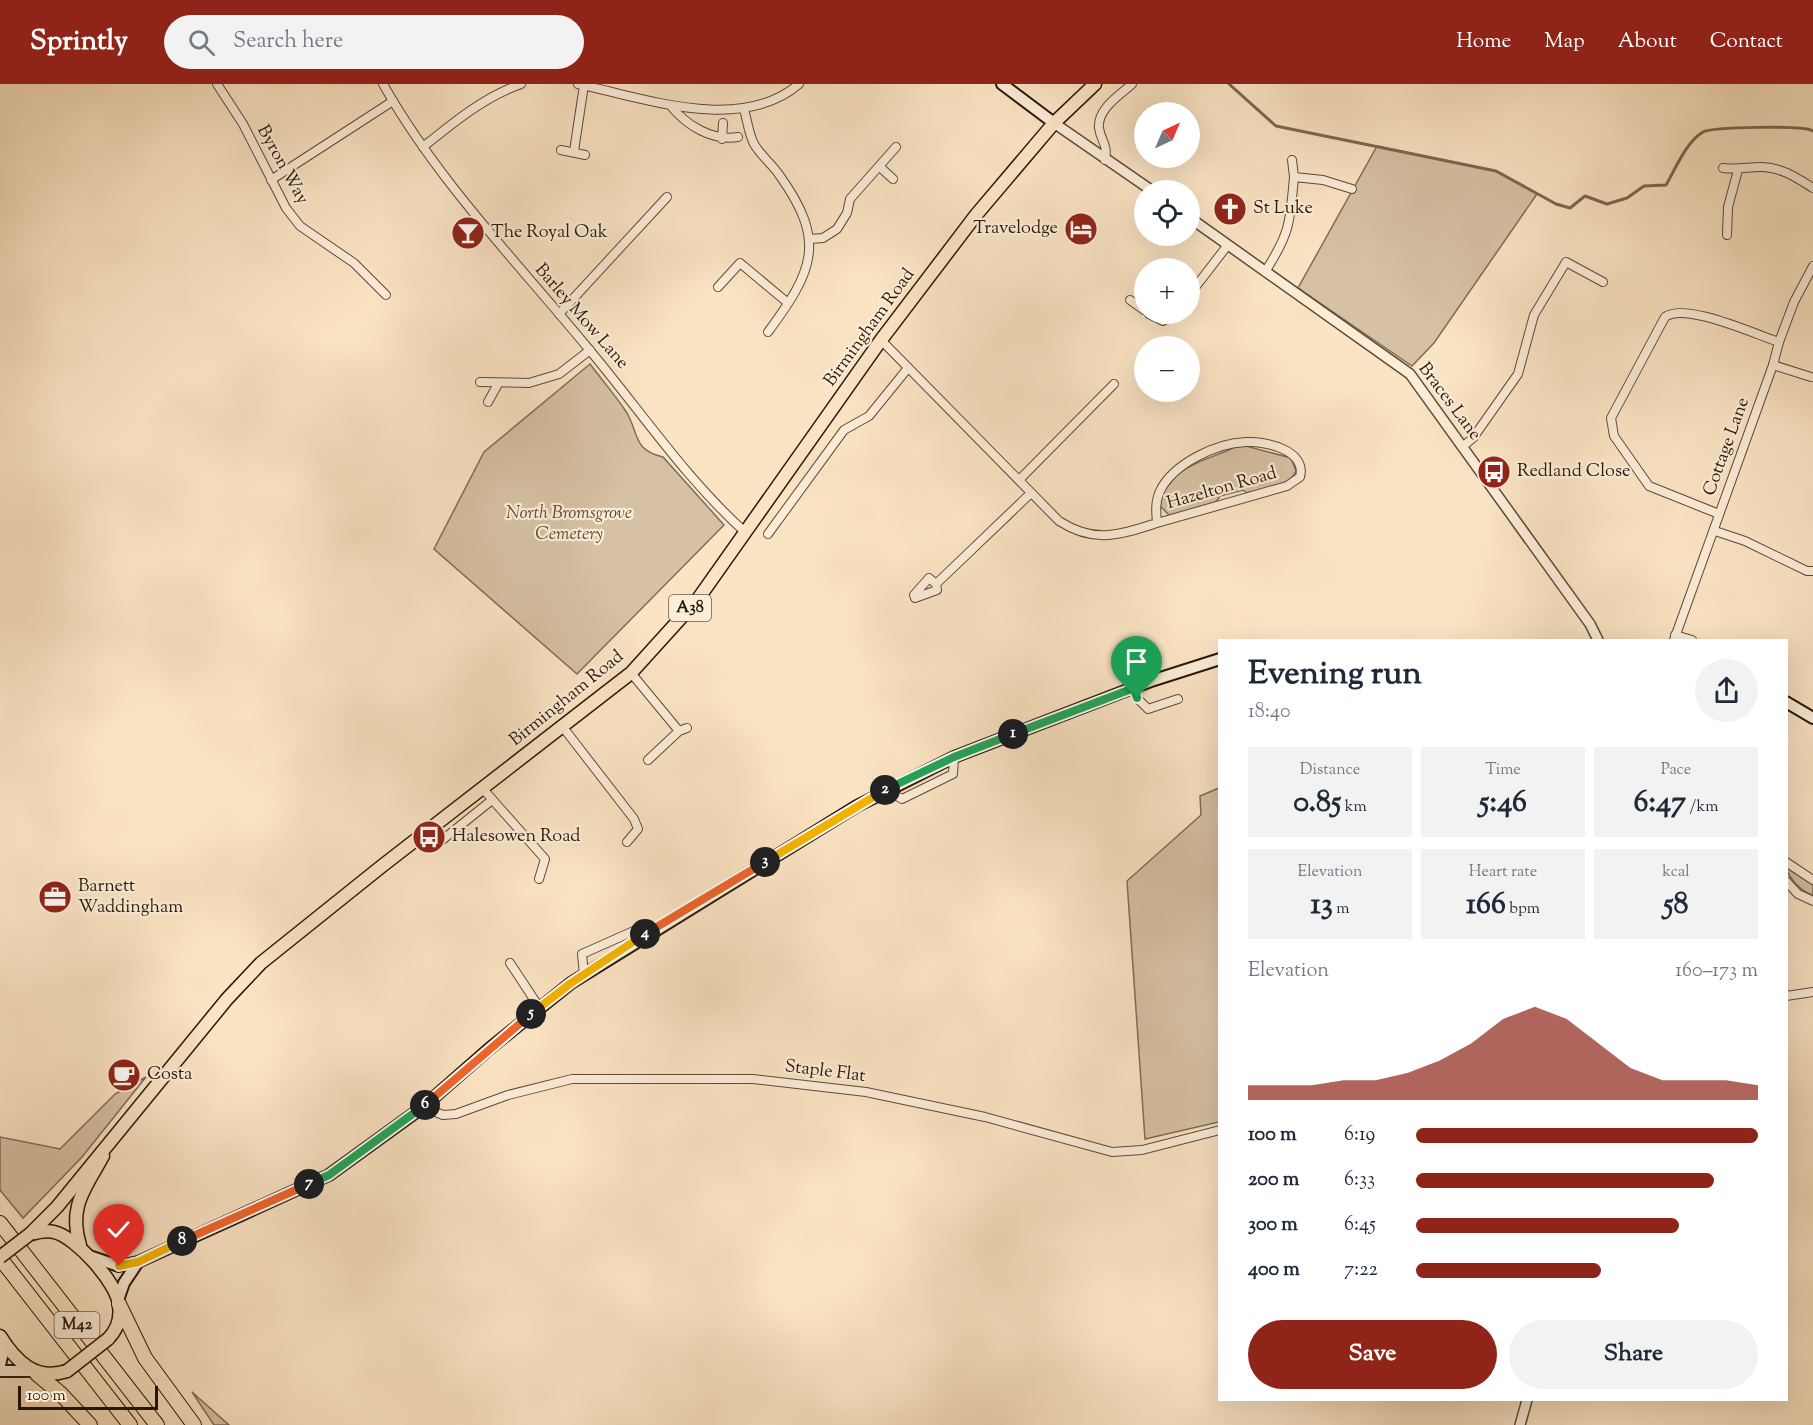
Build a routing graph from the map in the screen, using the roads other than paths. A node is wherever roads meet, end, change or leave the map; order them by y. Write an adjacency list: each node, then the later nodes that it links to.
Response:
1 (217, 84): 28 (street, Byron Way)
2 (383, 84): 9 (street, Barley Mow Lane)
3 (522, 84): 16 (street)
4 (799, 84): 11 (street)
5 (1002, 84): 13 (main road)
6 (1095, 84): 13 (highway, Birmingham Road / A38)
7 (1132, 84): 21 (street)
8 (581, 85): 10 (street); 19 (street)
9 (393, 101): 16 (street, Barley Mow Lane); 28 (street)
10 (670, 105): 11 (street); 15 (street)
11 (744, 109): 35 (street)
12 (723, 123): 15 (street)
13 (1054, 123): 21 (street); 48 (highway, Birmingham Road / A38)
14 (738, 137): 15 (street)
15 (722, 139)
16 (423, 147): 46 (street, Barley Mow Lane)
17 (896, 147): 23 (street)
18 (561, 150): 19 (street)
19 (574, 151): 20 (street)
20 (585, 155)
21 (1105, 160): 29 (street)
22 (1292, 160): 26 (street)
23 (880, 167): 27 (street); 35 (street)
24 (1723, 168): 25 (street)
25 (1738, 170): 30 (street); 34 (street)
26 (1294, 177): 31 (street); 38 (street)
27 (893, 179)
28 (271, 180): 42 (street, Byron Way)
29 (1136, 180)
30 (1813, 188)
31 (1352, 189)
32 (667, 197): 46 (street)
33 (1200, 226): 36 (street, Braces Lane)
34 (1728, 234)
35 (810, 239): 44 (street)
36 (1227, 246): 38 (street, Braces Lane); 39 (street)
37 (1813, 266): 49 (street, Cottage Lane)
38 (1265, 272): 58 (street, Braces Lane)
39 (1200, 281)
40 (1603, 282): 58 (street)
41 (718, 287): 44 (street)
42 (386, 295)
43 (1130, 300): 45 (street)
44 (788, 303): 47 (street)
45 (1134, 303)
46 (559, 314): 50 (street, Barley Mow Lane)
47 (768, 332)
48 (881, 340): 52 (street, Hazelton Road); 64 (highway, Birmingham Road / A38)
49 (1779, 342): 51 (street, Cottage Lane); 61 (street)
50 (590, 350): 55 (street); 64 (street, Barley Mow Lane)
51 (1773, 365): 53 (street); 61 (street, Cottage Lane)
52 (908, 368): 59 (street, Hazelton Road); 65 (street)
53 (1811, 377)
54 (480, 382): 55 (street)
55 (498, 384): 57 (street)
56 (1114, 384): 59 (street)
57 (488, 402)
58 (1462, 447): 69 (street, Braces Lane)
59 (1018, 480): 60 (street, Hazelton Road)
60 (1031, 493): 62 (street, Hazelton Road); 67 (street)
61 (1719, 514): 63 (street, Cottage Lane)
62 (1157, 523): 62 (street, Hazelton Road)
63 (1715, 531): 66 (street); 68 (street, Cottage Lane)
64 (745, 532): 71 (highway, Birmingham Road / A38)
65 (768, 534)
66 (1813, 571)
67 (936, 584)
68 (1674, 638)
69 (1598, 639)
70 (1218, 660): 72 (main road)
71 (631, 673): 76 (highway, Birmingham Road / A38); 78 (street)
72 (1134, 688): 73 (street); 77 (main road)
73 (1178, 699)
74 (1788, 703): 75 (main road)
75 (1813, 718)
76 (562, 726): 80 (highway, Birmingham Road / A38); 83 (street)
77 (954, 757): 79 (main road); 79 (street)
78 (648, 760)
79 (891, 787): 89 (main road)
80 (483, 789): 81 (street); 97 (highway, Birmingham Road / A38)
81 (492, 800): 82 (street); 85 (street)
82 (441, 841)
83 (627, 842)
84 (1788, 863): 86 (street)
85 (539, 879)
86 (1813, 880)
87 (1788, 882): 88 (street)
88 (1813, 901)
89 (641, 937): 91 (main road); 91 (street)
90 (510, 963): 94 (street)
91 (584, 975): 94 (main road)
92 (1813, 992): 93 (street)
93 (1788, 996)
94 (539, 1007): 95 (main road)
95 (423, 1107): 96 (street, Staple Flat); 103 (main road)
96 (1218, 1131)
97 (111, 1142): 99 (highway, Birmingham Road / A38); 100 (highway, Birmingham Road / A38)
98 (0, 1223): 112 (highway, M42)
99 (30, 1234): 100 (highway); 102 (highway, Birmingham Road, bridge)
100 (80, 1245): 101 (highway)
101 (88, 1256): 103 (main road); 104 (highway)
102 (0, 1257): 111 (highway, M42)
103 (138, 1262): 104 (main road)
104 (119, 1302): 108 (highway, bridge); 113 (highway, M42)
105 (2, 1340): 106 (main road); 108 (highway)
106 (0, 1365)
107 (0, 1371): 108 (main road)
108 (34, 1372): 110 (highway)
109 (1527, 1401): 114 (street)
110 (90, 1425)
111 (130, 1425)
112 (157, 1425)
113 (195, 1425)
114 (1520, 1425)

